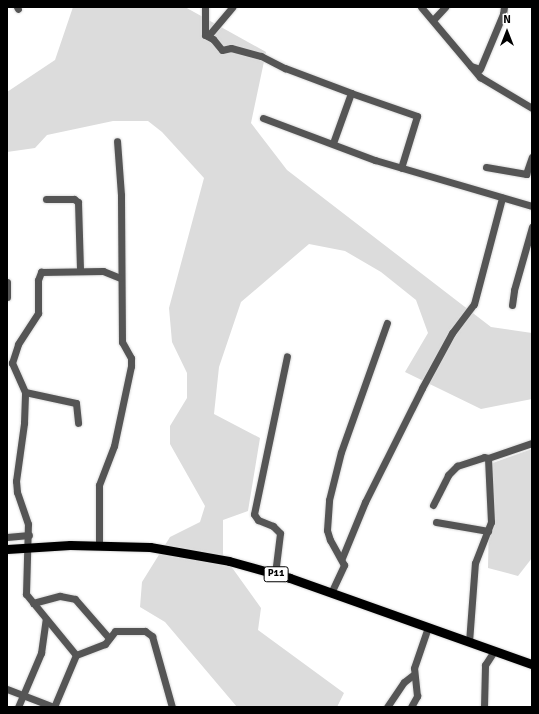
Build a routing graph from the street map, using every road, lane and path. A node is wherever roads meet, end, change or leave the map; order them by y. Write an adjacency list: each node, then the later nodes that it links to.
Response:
1 (205, 7): 7 (street)
2 (232, 7): 7 (street)
3 (421, 7): 6 (street)
4 (446, 7): 6 (street)
5 (504, 7): 8 (street)
6 (432, 20): 8 (street)
7 (208, 36): 9 (street)
8 (471, 66): 10 (street)
9 (351, 93): 13 (street); 16 (street)
10 (532, 108)
11 (262, 118): 13 (street)
12 (117, 141): 22 (street)
13 (333, 143): 16 (street)
14 (532, 157): 15 (street)
15 (486, 167)
16 (401, 168): 17 (street)
17 (502, 198): 19 (street); 41 (street)
18 (46, 199): 21 (street)
19 (532, 206)
20 (532, 227): 25 (street)
21 (80, 271): 22 (street); 28 (street)
22 (120, 278): 38 (street)
23 (7, 282): 24 (street)
24 (7, 298)
25 (512, 305)
26 (387, 323): 41 (street)
27 (287, 356): 42 (street)
28 (10, 363): 29 (street)
29 (25, 392): 30 (street); 36 (street)
30 (78, 423)
31 (532, 443): 32 (street)
32 (488, 458): 33 (street); 35 (street)
33 (434, 505)
34 (436, 522): 35 (street)
35 (488, 531): 48 (street)
36 (29, 535): 37 (street); 39 (street)
37 (7, 537)
38 (99, 545): 39 (main road, P11); 42 (main road, P11)
39 (29, 547): 40 (main road, P11); 44 (street)
40 (7, 549)
41 (342, 558): 43 (street)
42 (275, 574): 43 (main road, P11)
43 (331, 593): 46 (main road, P11)
44 (33, 603): 45 (street); 47 (street)
45 (46, 619): 50 (street); 54 (street)
46 (428, 627): 48 (main road, P11); 52 (street)
47 (109, 638): 50 (street); 56 (street)
48 (470, 642): 49 (main road, P11)
49 (494, 651): 51 (main road, P11); 59 (street)
50 (76, 655): 54 (street)
51 (532, 664)
52 (413, 675): 57 (street); 58 (street)
53 (7, 690): 54 (street)
54 (23, 695): 55 (street)
55 (18, 707)
56 (172, 707)
57 (387, 707)
58 (411, 707)
59 (484, 707)

